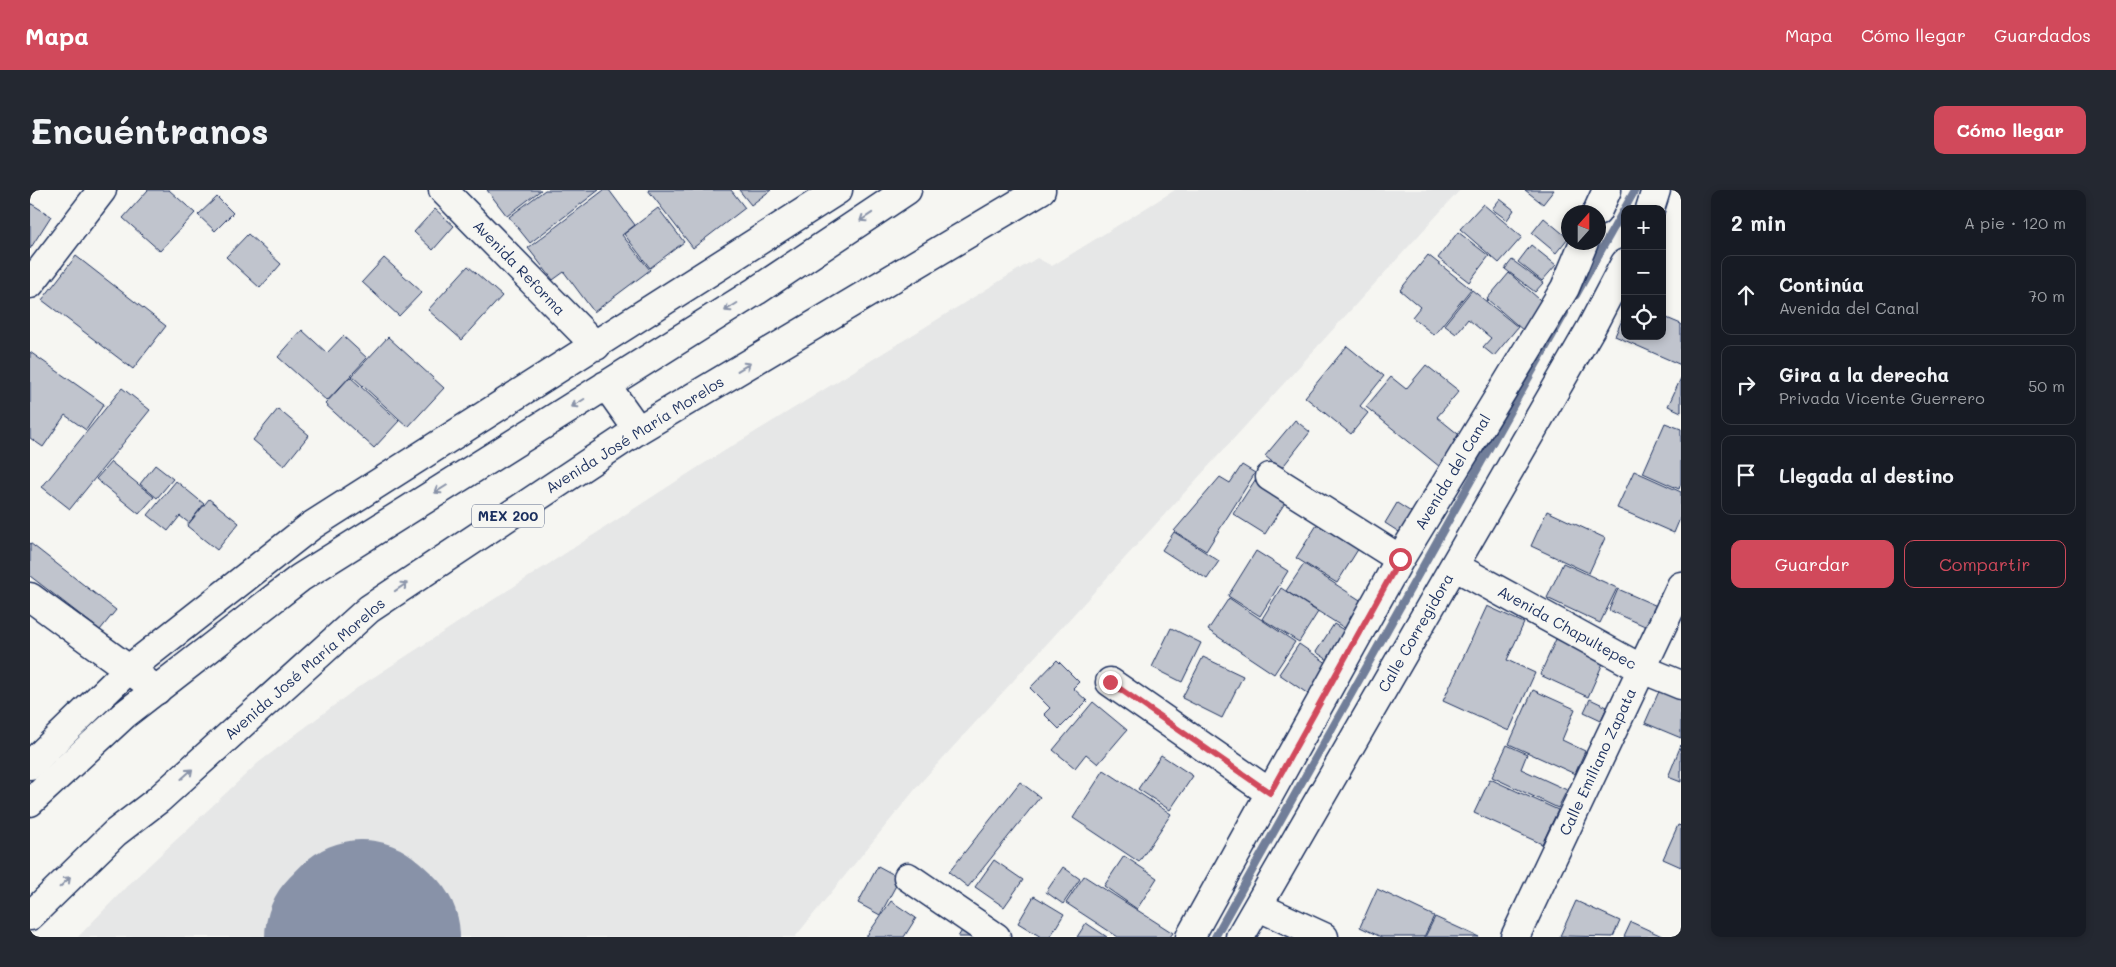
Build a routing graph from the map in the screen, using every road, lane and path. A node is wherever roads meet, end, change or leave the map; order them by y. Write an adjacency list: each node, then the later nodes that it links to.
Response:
1 (102, 190): 12 (main road)
2 (443, 190): 13 (main road, Avenida Reforma)
3 (838, 190): 13 (main road)
4 (907, 190): 14 (main road, one-way to 14)
5 (1041, 190): 15 (main road, Avenida José María Morelos / MEX 200, one-way to 5)
6 (1607, 190): 8 (main road)
7 (1656, 190): 9 (main road)
8 (1600, 205)
9 (1651, 205)
10 (1581, 250): 17 (main road, Avenida del Canal)
11 (1621, 271): 18 (main road, Calle Corregidora)
12 (30, 284)
13 (596, 346): 21 (main road)
14 (606, 385): 15 (main road); 25 (main road, one-way to 25)
15 (638, 430): 31 (main road, Avenida José María Morelos / MEX 200, one-way to 15)
16 (1270, 477): 17 (main road)
17 (1400, 559): 27 (main road, Avenida del Canal)
18 (1454, 566): 22 (main road, Avenida Chapultepec); 30 (main road, Calle Corregidora)
19 (1681, 586): 22 (main road, Calle Emiliano Zapata)
20 (30, 597): 21 (main road)
21 (129, 669): 25 (main road); 26 (main road)
22 (1642, 670): 24 (main road, Avenida Chapultepec); 36 (main road, Calle Emiliano Zapata)
23 (1110, 682): 27 (main road)
24 (1681, 686)
25 (157, 690): 28 (main road)
26 (30, 765)
27 (1270, 793): 33 (main road, Avenida del Canal)
28 (30, 802)
29 (908, 877): 32 (main road)
30 (1259, 907): 34 (main road, Calle Corregidora); 35 (main road)
31 (30, 916)
32 (996, 937)
33 (1190, 937)
34 (1240, 937)
35 (1324, 937)
36 (1515, 937)

